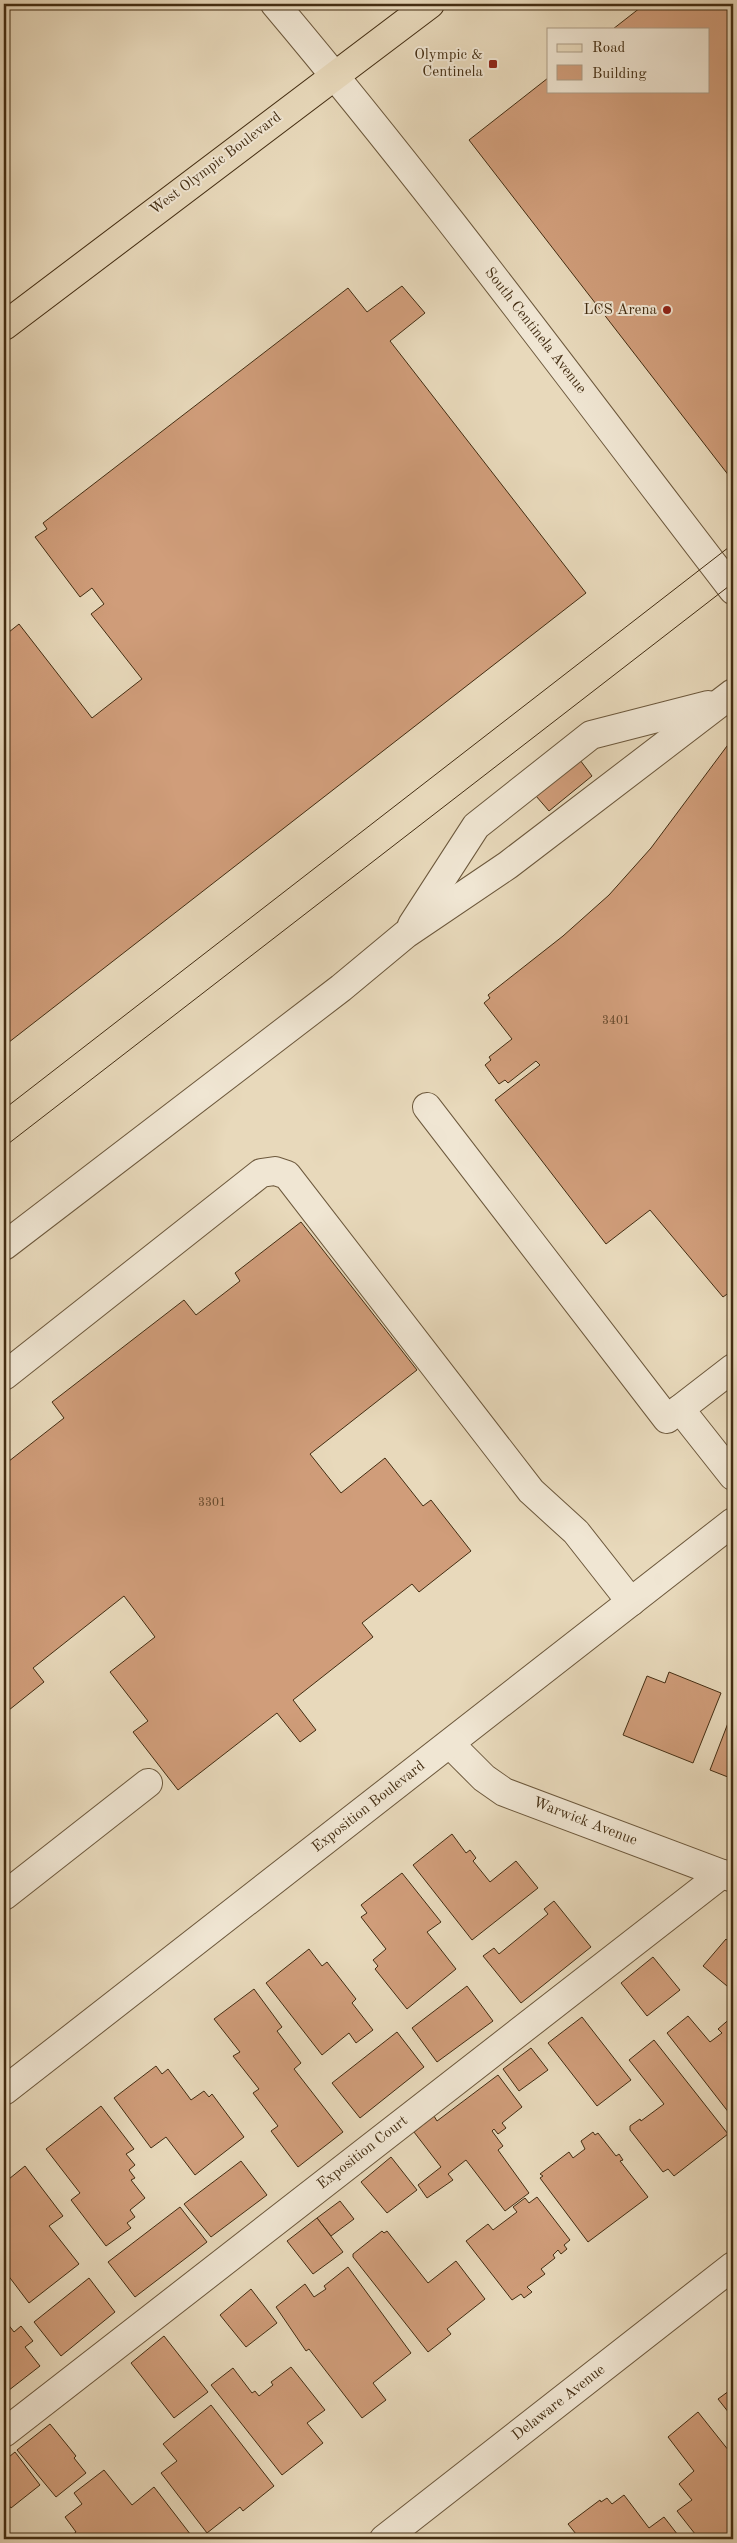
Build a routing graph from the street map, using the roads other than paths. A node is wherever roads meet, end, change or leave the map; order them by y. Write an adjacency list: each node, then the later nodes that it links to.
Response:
1 (275, 4): 3 (street, South Centinela Avenue)
2 (430, 4): 3 (main road, West Olympic Boulevard)
3 (334, 74): 4 (main road, West Olympic Boulevard); 5 (street, South Centinela Avenue)
4 (4, 326)
5 (733, 590)
6 (726, 698): 7 (street); 7 (street)
7 (406, 934): 9 (street)
8 (426, 1107): 12 (street)
9 (4, 1246)
10 (733, 1368): 12 (street)
11 (4, 1376): 15 (street)
12 (680, 1409): 13 (street)
13 (733, 1476)
14 (733, 1522): 15 (street, Exposition Boulevard)
15 (631, 1602): 16 (street, Exposition Boulevard)
16 (450, 1744): 18 (street, Warwick Avenue); 20 (street, Exposition Boulevard)
17 (148, 1783): 19 (street)
18 (728, 1876): 22 (street, Exposition Court)
19 (4, 1896)
20 (4, 2091)
21 (733, 2266): 23 (street, Delaware Avenue)
22 (4, 2433)
23 (384, 2539)

